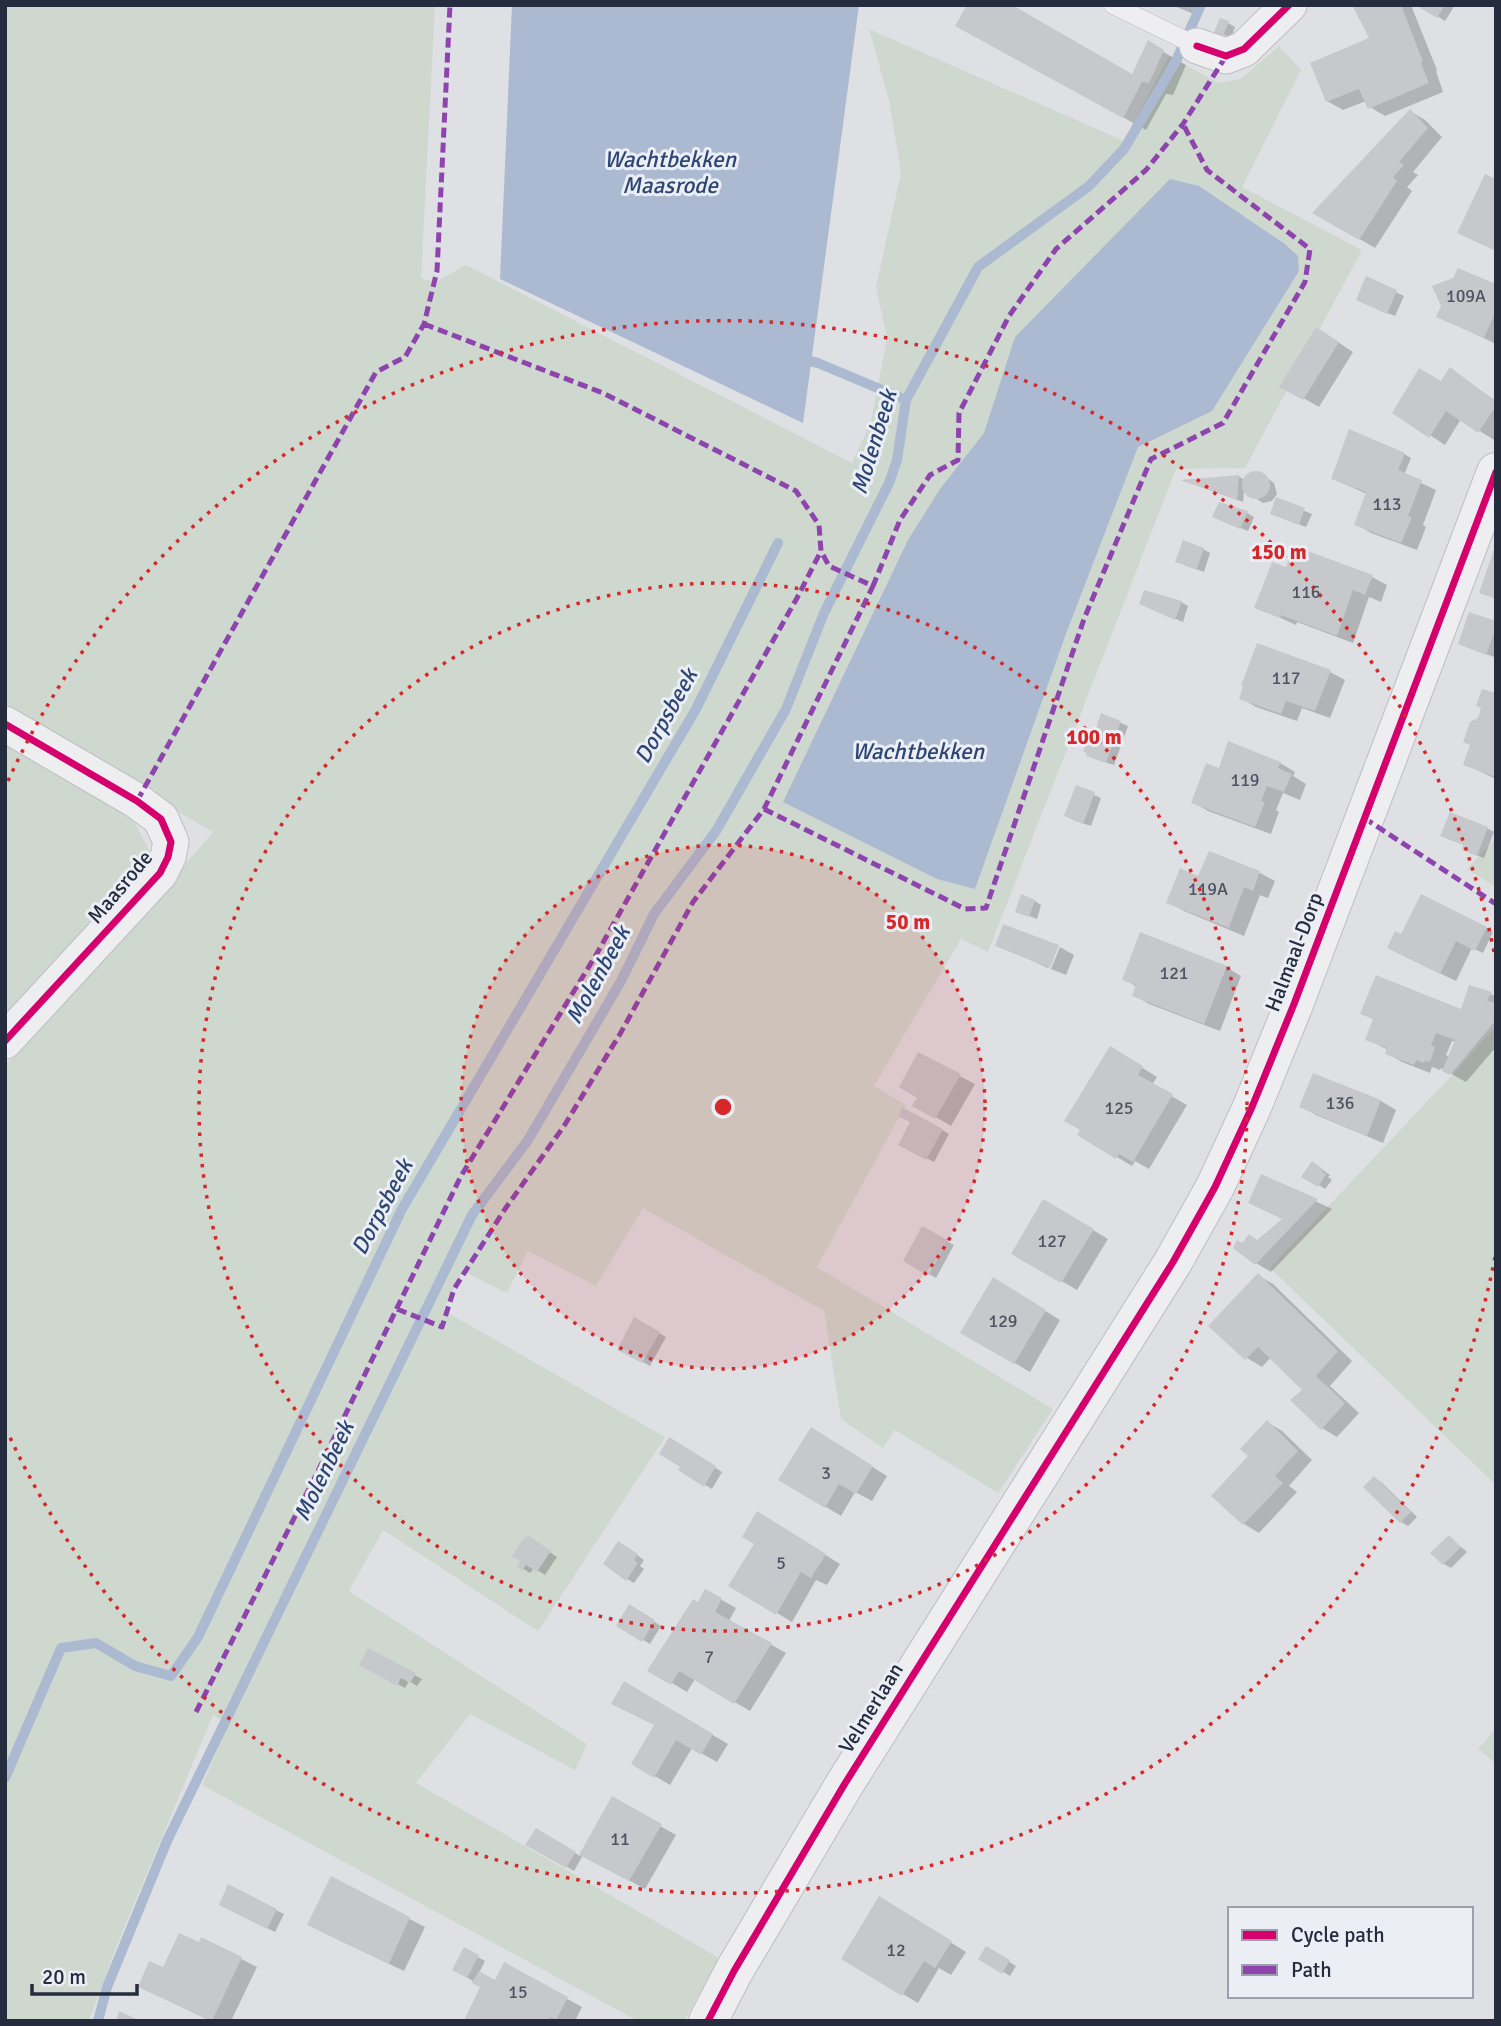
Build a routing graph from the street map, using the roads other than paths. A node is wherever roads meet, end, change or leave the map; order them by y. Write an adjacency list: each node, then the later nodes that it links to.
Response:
1 (1113, 5): 3 (lane)
2 (1289, 5): 3 (street)
3 (1183, 39)
4 (1496, 472): 7 (street, Halmaal-Dorp)
5 (5, 724): 6 (street, Maasrode)
6 (5, 1041)
7 (1074, 1420): 8 (street, Velmerlaan)
8 (708, 2021)

